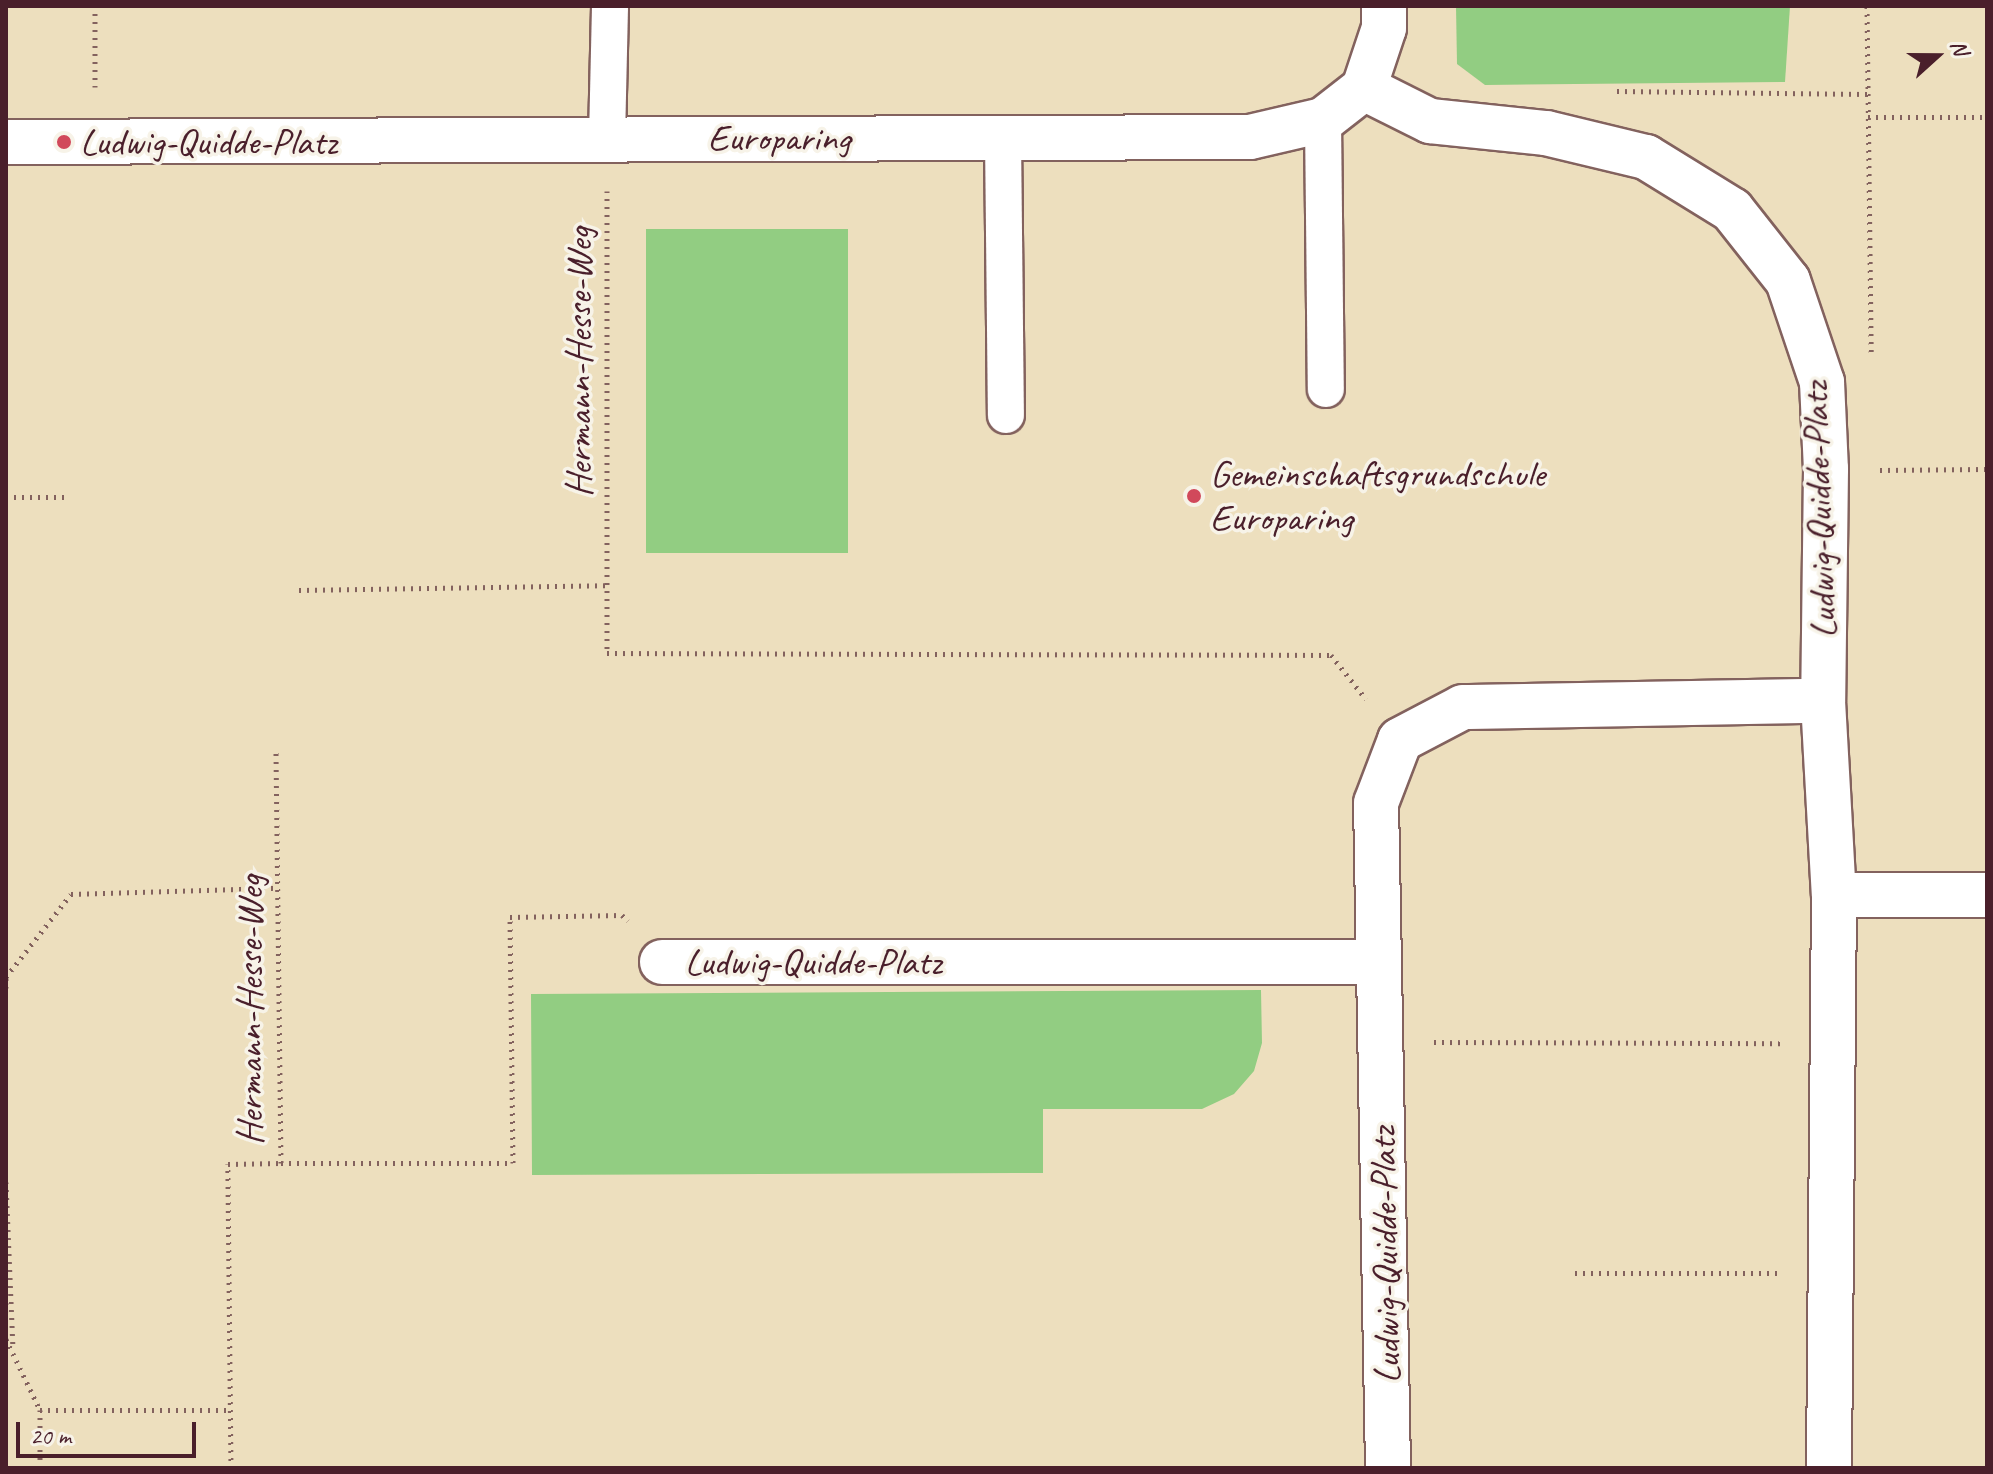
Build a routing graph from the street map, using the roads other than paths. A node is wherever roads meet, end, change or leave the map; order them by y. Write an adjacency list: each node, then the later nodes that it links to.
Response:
1 (610, 6): 6 (lane)
2 (1384, 6): 3 (street)
3 (1364, 88): 4 (street, Europaring); 10 (street, Ludwig-Quidde-Platz)
4 (1323, 120): 5 (street, Europaring); 8 (lane)
5 (1003, 137): 6 (street, Europaring); 9 (lane)
6 (607, 139): 7 (street, Europaring)
7 (6, 142)
8 (1326, 389)
9 (1006, 415)
10 (1823, 701): 11 (street, Ludwig-Quidde-Platz); 14 (street, Ludwig-Quidde-Platz)
11 (1834, 895): 12 (street); 16 (street, Ludwig-Quidde-Platz)
12 (1987, 895)
13 (662, 962): 14 (street, Ludwig-Quidde-Platz)
14 (1375, 962): 15 (street, Ludwig-Quidde-Platz)
15 (1388, 1468)
16 (1829, 1468)

